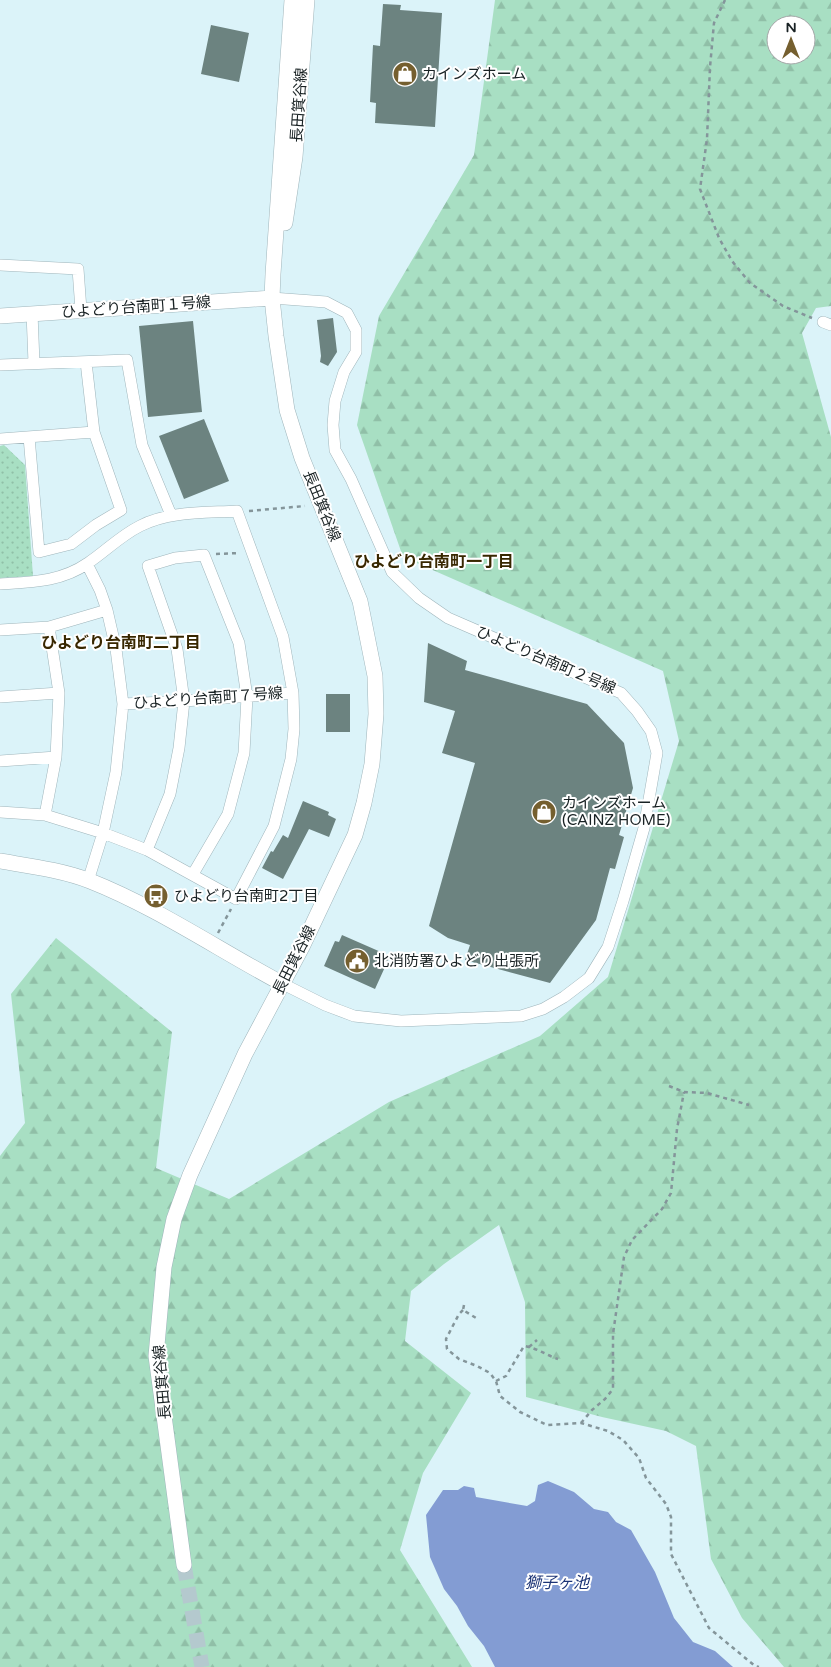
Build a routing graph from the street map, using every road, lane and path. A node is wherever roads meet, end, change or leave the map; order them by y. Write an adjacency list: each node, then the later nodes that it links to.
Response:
1 (292, 0): 5 (street, 長田箕谷線)
2 (306, 0): 5 (street, 長田箕谷線)
3 (725, 0): 9 (path)
4 (0, 265): 6 (street)
5 (272, 298): 6 (street, ひよどり台南町１号線); 43 (street, 長田箕谷線); 43 (street, ひよどり台南町２号線)
6 (80, 310): 7 (street, ひよどり台南町１号線)
7 (32, 314): 8 (street, ひよどり台南町１号線); 11 (street)
8 (0, 316)
9 (827, 323)
10 (86, 362): 11 (street); 13 (street); 18 (street)
11 (34, 363): 12 (street)
12 (0, 365)
13 (94, 432): 14 (street); 14 (street)
14 (29, 437): 15 (street)
15 (0, 438)
16 (305, 506): 17 (path)
17 (237, 511): 18 (street); 19 (street)
18 (171, 515): 21 (street)
19 (252, 552): 20 (path); 27 (street)
20 (204, 555): 29 (street); 30 (street)
21 (87, 564): 22 (street); 23 (street)
22 (0, 584)
23 (107, 610): 24 (street); 31 (street)
24 (49, 627): 25 (street); 26 (street)
25 (0, 630)
26 (59, 693): 28 (street); 32 (street)
27 (293, 693): 29 (street, ひよどり台南町７号線); 41 (street)
28 (0, 697)
29 (247, 697): 30 (street, ひよどり台南町７号線); 39 (street)
30 (184, 701): 31 (street, ひよどり台南町７号線); 37 (street)
31 (123, 704): 36 (street)
32 (56, 757): 33 (street); 35 (street)
33 (0, 761)
34 (0, 812): 35 (street)
35 (45, 815): 36 (street)
36 (103, 833): 37 (street); 40 (street)
37 (147, 850): 39 (street)
38 (0, 861): 40 (street)
39 (193, 874): 41 (street)
40 (88, 881): 42 (street)
41 (236, 899): 42 (path)
42 (212, 945): 43 (street)
43 (282, 984): 55 (street, 長田箕谷線)
44 (669, 1086): 45 (path)
45 (684, 1092): 46 (path); 54 (path)
46 (749, 1105)
47 (464, 1305): 48 (path)
48 (463, 1310): 49 (path); 53 (path)
49 (476, 1318)
50 (537, 1340): 51 (path)
51 (529, 1347): 52 (path); 53 (path)
52 (558, 1359)
53 (496, 1382): 54 (path)
54 (581, 1423): 56 (path)
55 (184, 1565)
56 (759, 1667)

